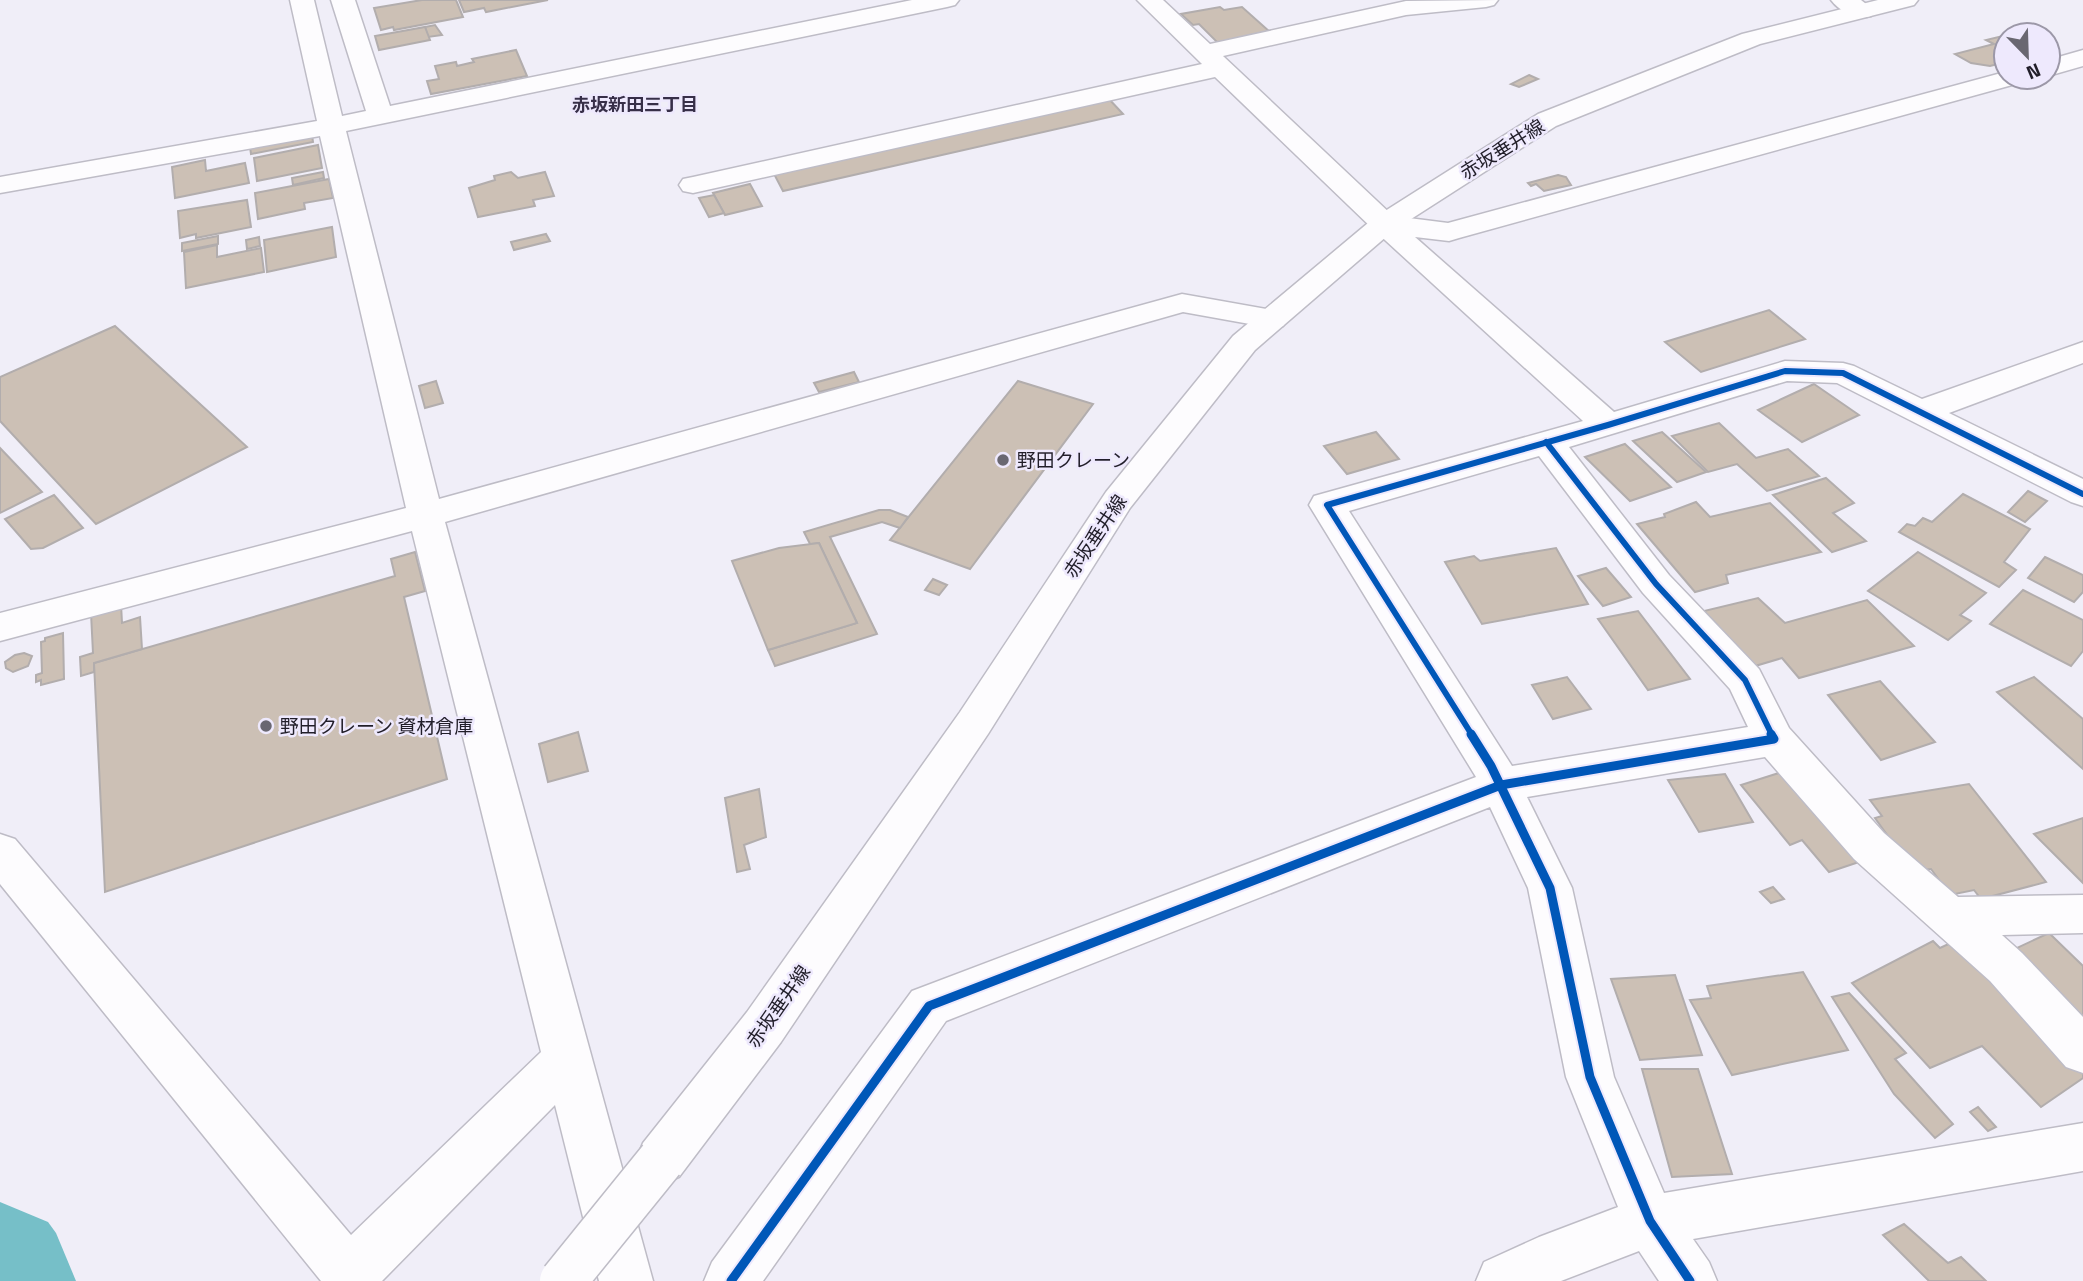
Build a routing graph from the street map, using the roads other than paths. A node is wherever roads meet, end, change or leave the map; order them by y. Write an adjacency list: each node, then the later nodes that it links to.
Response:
1 (302, 0): 13 (street)
2 (343, 0): 12 (street)
3 (947, 0): 12 (street)
4 (1149, 0): 9 (street)
5 (1486, 0): 9 (street)
6 (1906, 0): 7 (street, 赤坂垂井線)
7 (1853, 5): 16 (street, 赤坂垂井線)
8 (2083, 58): 10 (street)
9 (1212, 60): 14 (street); 16 (street)
10 (2062, 64)
11 (1992, 83): 16 (street)
12 (380, 116): 13 (street)
13 (331, 126): 15 (street); 23 (street)
14 (693, 184)
15 (0, 185)
16 (1384, 224): 17 (street, 赤坂垂井線); 20 (street)
17 (1272, 319): 23 (street); 35 (street, 赤坂垂井線, bridge)
18 (2083, 352): 19 (street)
19 (1919, 412): 20 (street); 22 (street)
20 (1608, 425): 21 (street)
21 (1546, 442): 25 (street); 26 (street)
22 (2083, 494)
23 (427, 515): 24 (street); 31 (street)
24 (0, 627)
25 (1774, 739): 26 (street); 29 (street)
26 (1501, 785): 33 (street); 37 (street)
27 (0, 852): 34 (street)
28 (2083, 914): 29 (street)
29 (1948, 917): 30 (street)
30 (2083, 1051)
31 (567, 1059): 34 (street); 36 (street)
32 (2083, 1147): 33 (street)
33 (1650, 1221): 38 (street); 39 (street)
34 (352, 1278)
35 (564, 1281)
36 (625, 1281)
37 (731, 1281)
38 (1503, 1281)
39 (1690, 1281)

